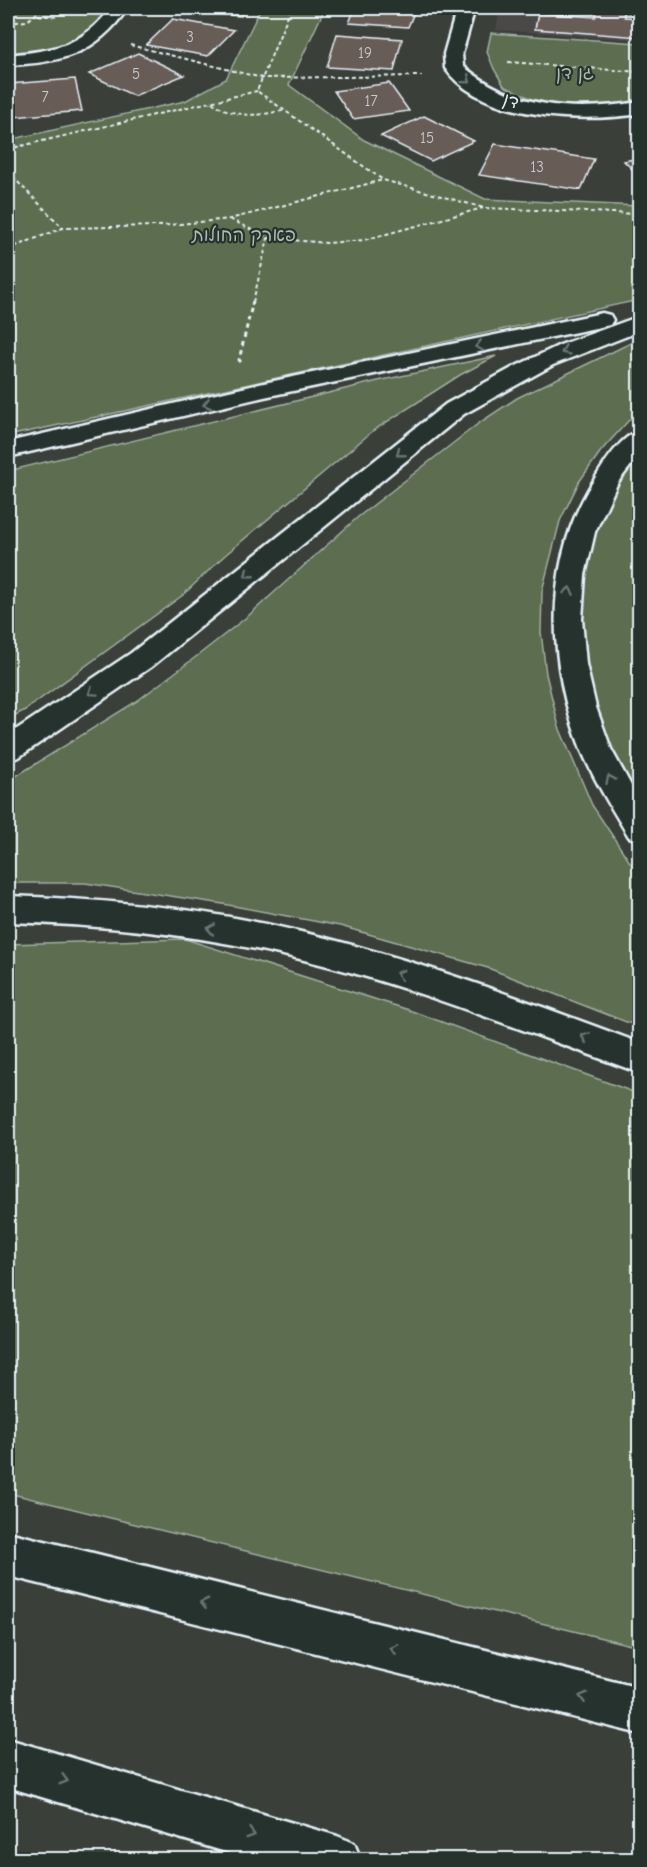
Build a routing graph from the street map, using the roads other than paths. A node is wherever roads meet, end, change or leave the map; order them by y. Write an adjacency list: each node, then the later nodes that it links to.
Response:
1 (119, 8): 3 (main road)
2 (466, 8): 4 (main road, דן, one-way to 4)
3 (8, 60)
4 (639, 108)
5 (639, 313): 8 (main road, one-way to 8)
6 (639, 323): 9 (main road, one-way to 9)
7 (639, 438): 10 (main road, one-way to 7)
8 (8, 450)
9 (8, 749)
10 (639, 829)
11 (8, 909): 12 (main road, one-way to 11)
12 (639, 1058)
13 (8, 1554): 14 (main road, one-way to 13)
14 (639, 1711)
15 (8, 1763): 16 (main road, one-way to 16)
16 (337, 1860)

